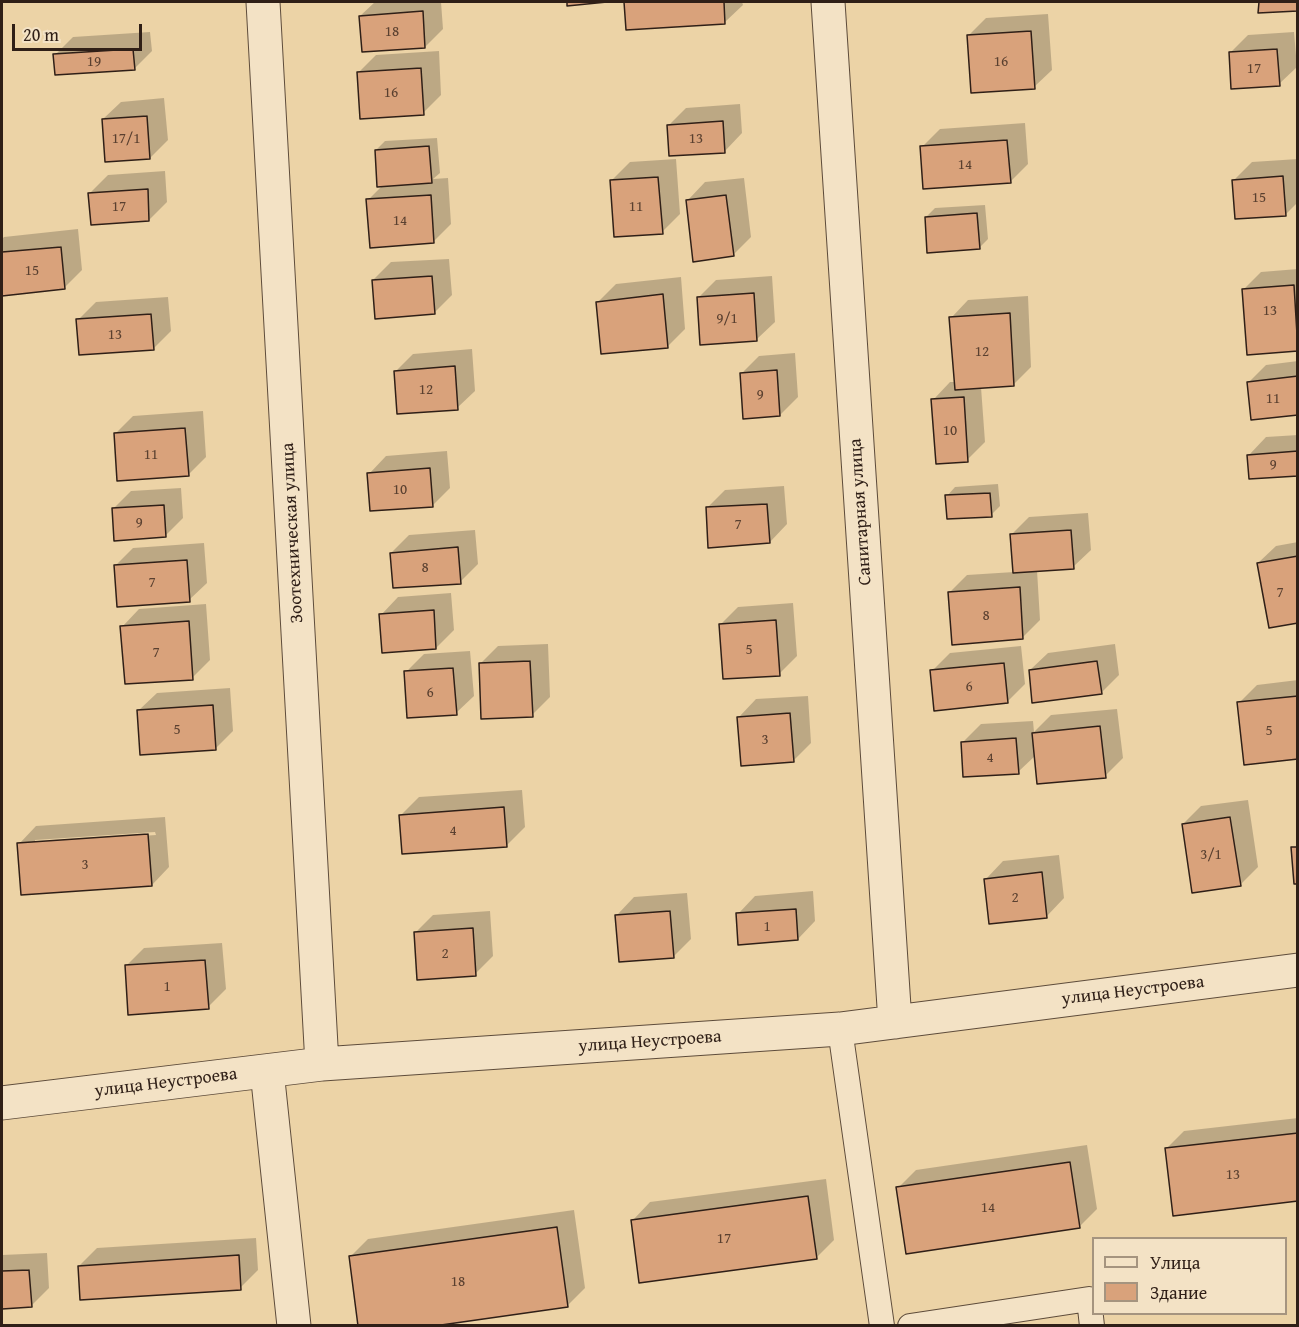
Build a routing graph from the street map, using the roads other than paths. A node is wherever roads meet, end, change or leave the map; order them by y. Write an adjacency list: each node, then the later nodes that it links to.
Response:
1 (263, 2): 6 (street, Зоотехническая улица)
2 (828, 2): 4 (street, Санитарная улица)
3 (1298, 970): 4 (street, улица Неустроева)
4 (895, 1022): 5 (street, улица Неустроева)
5 (840, 1029): 6 (street, улица Неустроева); 10 (lane)
6 (322, 1064): 7 (street, улица Неустроева)
7 (267, 1071): 8 (street, улица Неустроева); 9 (street)
8 (2, 1103)
9 (294, 1326)
10 (882, 1326)
11 (909, 1326): 12 (lane)
12 (1092, 1326)

